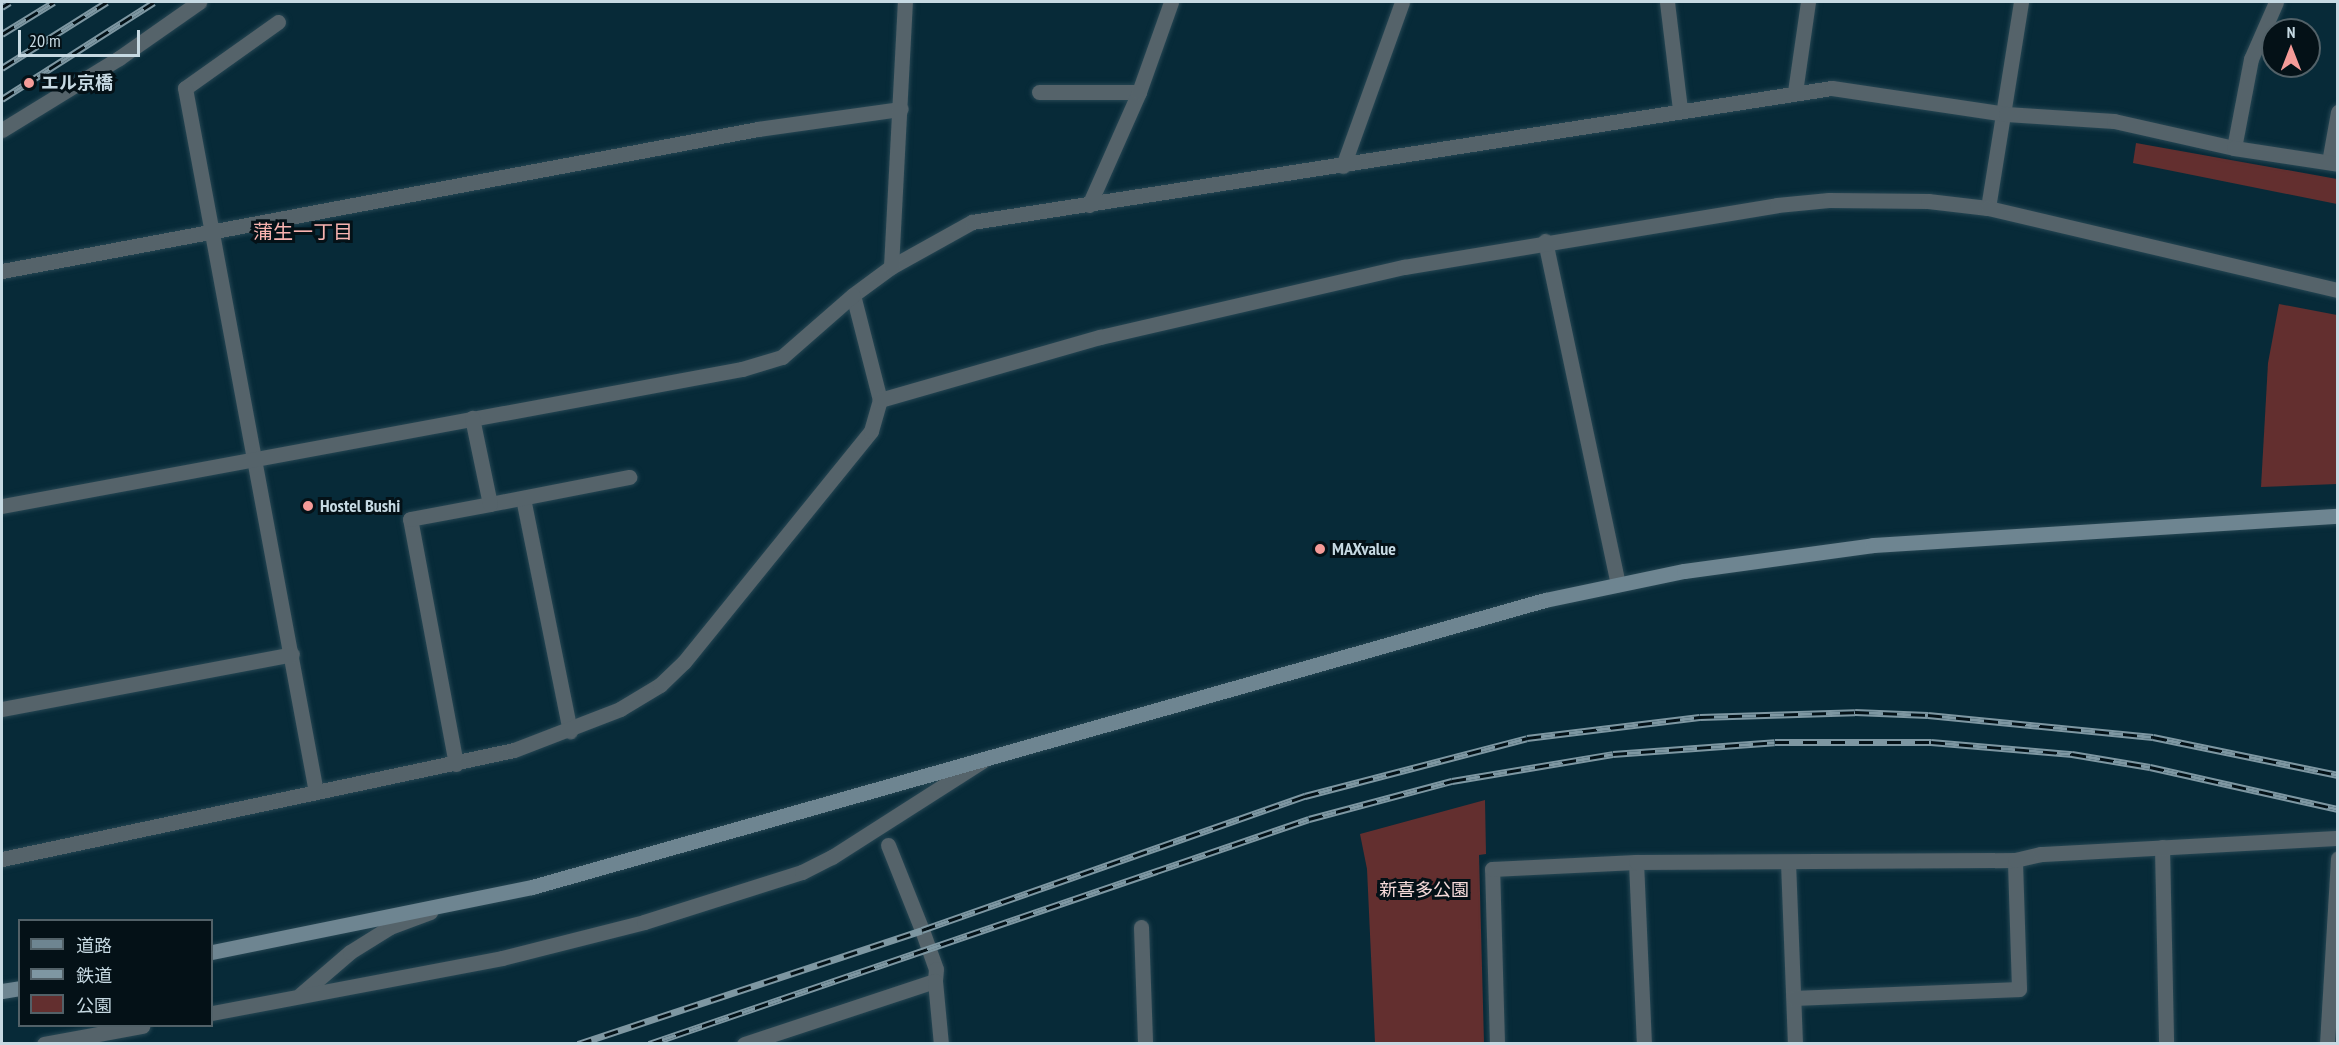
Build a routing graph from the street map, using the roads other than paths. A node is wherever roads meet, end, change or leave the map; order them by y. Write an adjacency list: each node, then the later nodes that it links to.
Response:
1 (199, 2): 17 (street)
2 (905, 2): 13 (street)
3 (1171, 2): 11 (street)
4 (1667, 2): 14 (street)
5 (1808, 2): 12 (street)
6 (2021, 2): 16 (street)
7 (2276, 2): 18 (street)
8 (1397, 3): 20 (street)
9 (278, 22): 23 (street)
10 (1039, 92): 11 (street)
11 (1139, 92): 21 (street)
12 (1795, 92): 14 (street); 16 (street)
13 (901, 109): 23 (street); 25 (street)
14 (1680, 110): 20 (street)
15 (2337, 112): 19 (street)
16 (2006, 114): 18 (street); 22 (street)
17 (2, 130)
18 (2234, 148): 19 (street)
19 (2333, 163)
20 (1343, 166): 21 (street)
21 (1089, 204): 25 (street)
22 (1988, 208): 24 (street); 27 (street)
23 (210, 234): 26 (street); 31 (street)
24 (1545, 241): 29 (street); 37 (street)
25 (891, 267): 28 (street)
26 (2, 272)
27 (2337, 290)
28 (853, 295): 29 (street); 30 (street)
29 (880, 400): 40 (street)
30 (472, 418): 31 (street); 34 (street)
31 (254, 460): 35 (street); 38 (street)
32 (629, 477): 33 (street)
33 (523, 498): 34 (street); 40 (street)
34 (490, 504): 42 (street)
35 (2, 506)
36 (2337, 516): 37 (street)
37 (1618, 584): 41 (street)
38 (292, 654): 39 (street); 43 (street)
39 (2, 709)
40 (570, 731): 42 (street)
41 (987, 758): 52 (street); 58 (street)
42 (456, 764): 43 (street)
43 (316, 792): 47 (street)
44 (2337, 838): 46 (street)
45 (888, 845): 55 (street)
46 (2162, 847): 49 (street); 69 (street)
47 (2, 858)
48 (2337, 858): 70 (street)
49 (2015, 860): 51 (street); 59 (street)
50 (1636, 862): 51 (street); 66 (street); 67 (street)
51 (1788, 862): 59 (street)
52 (444, 906): 54 (street); 58 (street)
53 (1141, 927): 65 (street)
54 (213, 952)
55 (935, 981): 63 (street); 64 (street)
56 (18, 988): 57 (street)
57 (2, 991)
58 (298, 997): 60 (street)
59 (1794, 998): 68 (street)
60 (213, 1013)
61 (137, 1027): 62 (street)
62 (45, 1044)
63 (744, 1044)
64 (941, 1044)
65 (1145, 1044)
66 (1497, 1044)
67 (1644, 1044)
68 (1795, 1044)
69 (2166, 1044)
70 (2327, 1044)

